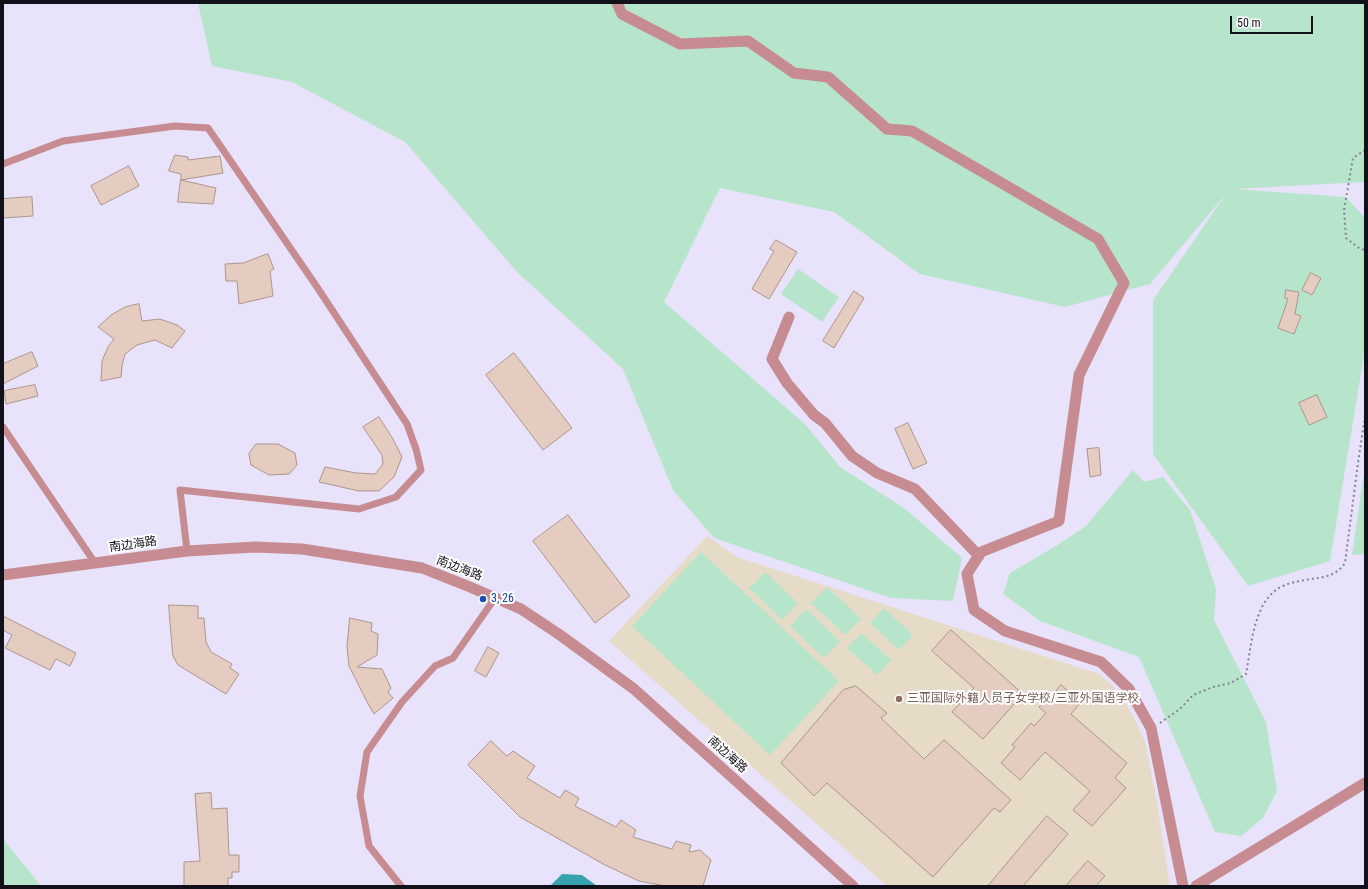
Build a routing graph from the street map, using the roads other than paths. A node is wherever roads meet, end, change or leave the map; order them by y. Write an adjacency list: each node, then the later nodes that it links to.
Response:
1 (618, 3): 6 (street)
2 (3, 164): 5 (lane)
3 (789, 317): 6 (street)
4 (3, 427): 7 (lane)
5 (187, 551): 7 (street, 南边海路); 9 (street, 南边海路)
6 (979, 556): 13 (street)
7 (95, 563): 8 (street, 南边海路)
8 (3, 575)
9 (495, 598): 11 (lane); 12 (street, 南边海路)
10 (1365, 783): 14 (street)
11 (401, 886)
12 (853, 886)
13 (1183, 886)
14 (1196, 886)

